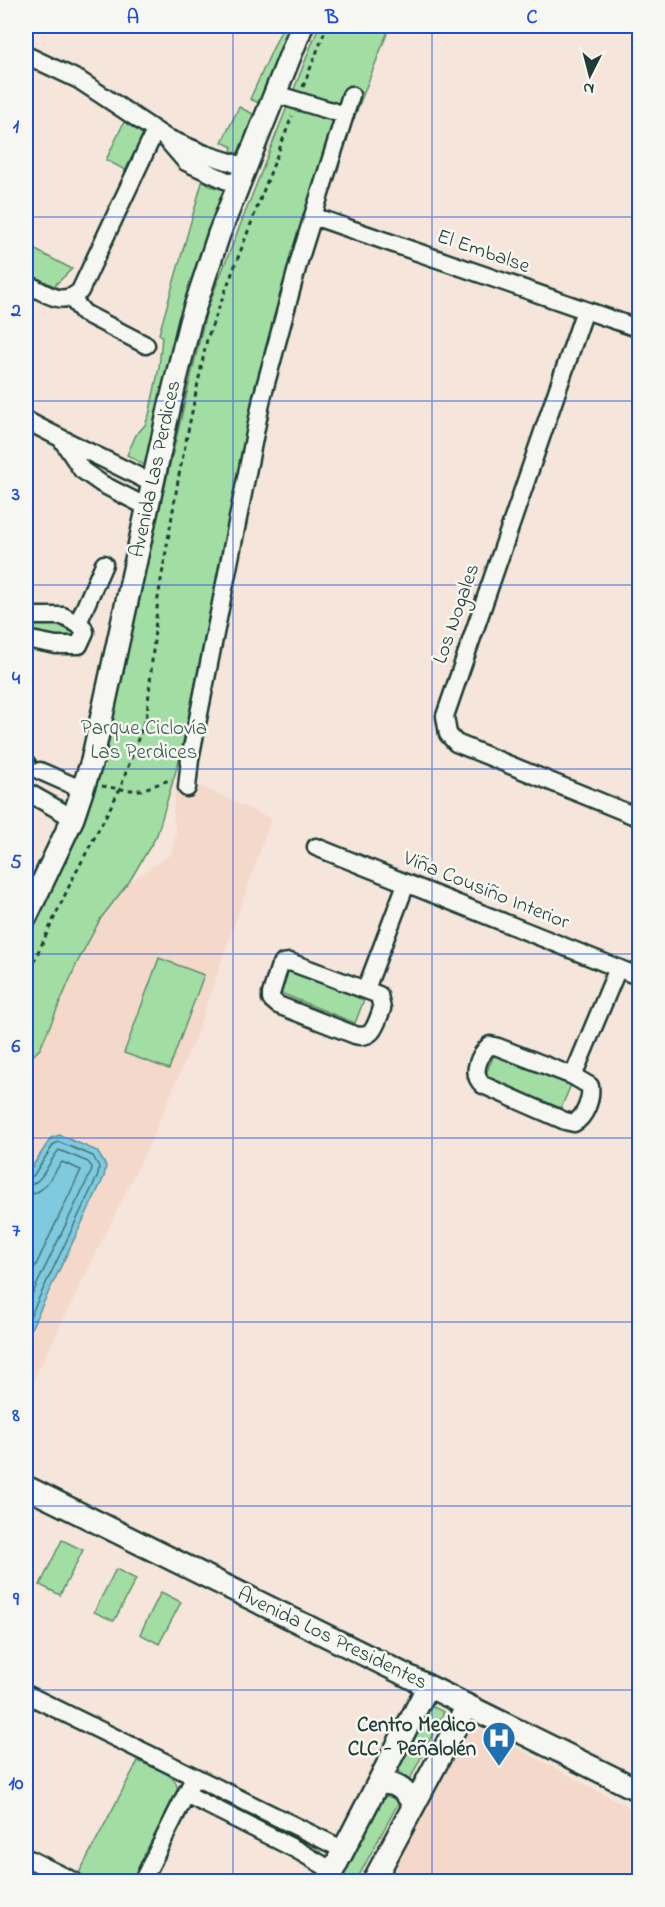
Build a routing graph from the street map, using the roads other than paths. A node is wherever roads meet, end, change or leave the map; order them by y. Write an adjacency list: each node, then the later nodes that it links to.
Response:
1 (302, 26): 3 (street, Avenida Las Perdices)
2 (26, 55): 6 (street)
3 (275, 94): 5 (street); 7 (street, Avenida Las Perdices)
4 (351, 95): 5 (street)
5 (345, 115): 8 (street)
6 (160, 134): 7 (street); 7 (street); 10 (street)
7 (237, 171): 16 (street, Avenida Las Perdices)
8 (313, 216): 11 (street, El Embalse); 23 (street)
9 (26, 283): 10 (street)
10 (71, 298): 13 (street)
11 (585, 310): 12 (street, El Embalse); 27 (street, Los Nogales)
12 (639, 329)
13 (146, 345)
14 (26, 420): 15 (street)
15 (62, 440): 16 (street); 17 (street)
16 (153, 484): 17 (street, Avenida Las Perdices)
17 (147, 507): 24 (street, Avenida Las Perdices)
18 (104, 564): 20 (street)
19 (26, 616): 20 (street)
20 (78, 623): 21 (street)
21 (26, 639)
22 (31, 766): 24 (street)
23 (187, 780)
24 (83, 790): 26 (street, Avenida Las Perdices)
25 (28, 793): 26 (street)
26 (73, 818): 30 (street, Avenida Las Perdices)
27 (639, 818)
28 (315, 847): 29 (street, Viña Cousiño Interior)
29 (406, 884): 31 (street, Viña Cousiño Interior); 33 (street)
30 (26, 917)
31 (618, 968): 32 (street, Viña Cousiño Interior); 34 (street)
32 (639, 977)
33 (366, 989): 33 (street)
34 (573, 1076): 34 (street)
35 (26, 1487): 36 (street, Avenida Los Presidentes)
36 (428, 1686): 38 (street, Avenida Los Presidentes); 40 (street)
37 (26, 1694): 39 (street)
38 (467, 1706): 41 (street, Avenida Los Presidentes); 43 (street)
39 (194, 1777): 42 (street); 44 (street)
40 (378, 1784): 43 (street); 44 (street)
41 (639, 1791)
42 (186, 1794): 46 (street); 48 (street)
43 (413, 1805): 49 (street)
44 (344, 1850): 46 (street)
45 (29, 1858): 47 (street)
46 (330, 1876)
47 (75, 1881)
48 (142, 1881)
49 (373, 1881)

